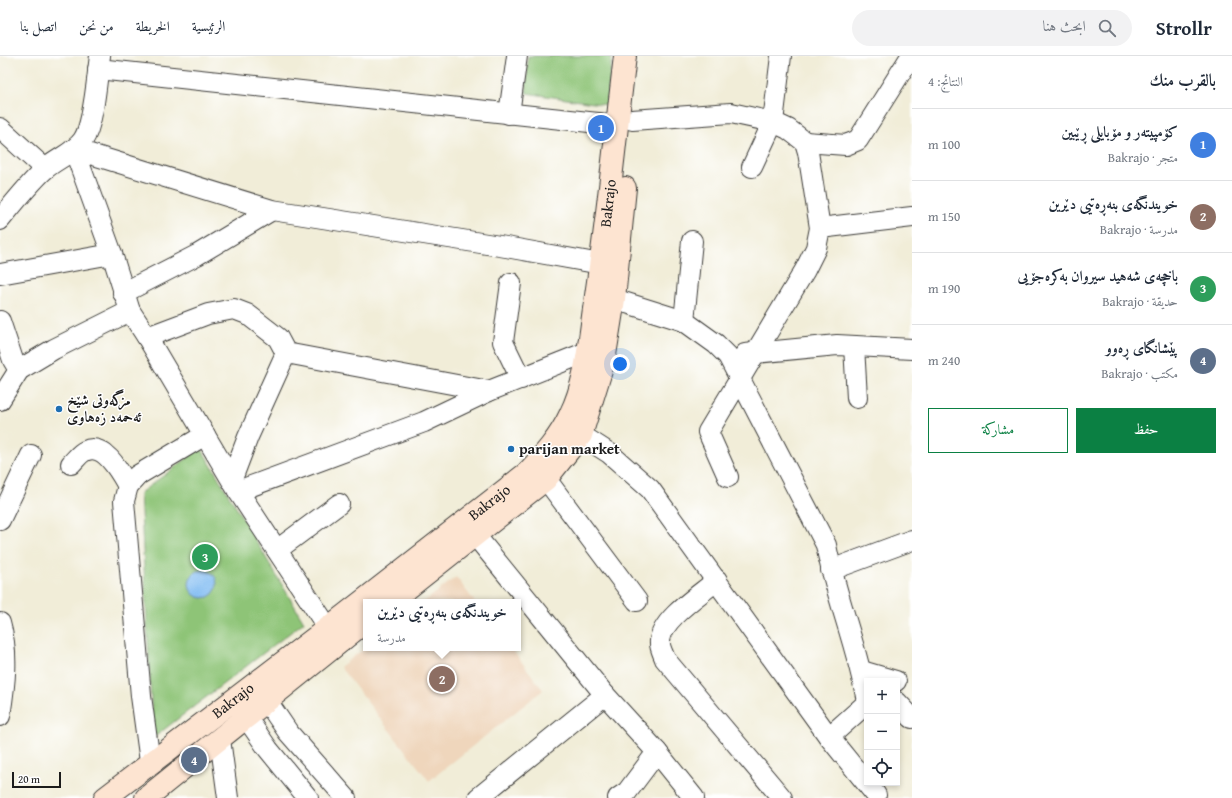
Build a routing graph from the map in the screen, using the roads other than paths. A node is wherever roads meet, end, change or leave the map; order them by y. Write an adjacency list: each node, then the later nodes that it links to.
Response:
1 (517, 56): 7 (street)
2 (625, 56): 9 (street, Bakrajo)
3 (637, 56): 9 (street, Bakrajo)
4 (781, 56): 8 (street)
5 (911, 56): 11 (street)
6 (99, 62): 7 (street); 12 (street)
7 (509, 114): 9 (street)
8 (773, 122): 9 (street); 11 (street); 13 (street)
9 (624, 123): 21 (street, Bakrajo); 24 (street, Bakrajo)
10 (0, 128): 14 (street)
11 (805, 142): 18 (street)
12 (74, 149): 14 (street); 15 (street); 20 (street)
13 (752, 167)
14 (45, 169): 17 (street)
15 (272, 210): 21 (street); 25 (street)
16 (912, 217): 18 (street)
17 (0, 220)
18 (820, 228): 33 (street)
19 (692, 241): 27 (street)
20 (112, 254): 22 (street); 25 (street)
21 (601, 264): 31 (street, Bakrajo)
22 (0, 274)
23 (511, 283): 37 (street)
24 (614, 299): 27 (street); 42 (street, Bakrajo)
25 (126, 302): 28 (street); 35 (street)
26 (0, 321): 35 (street)
27 (684, 321): 34 (street)
28 (147, 336): 32 (street); 41 (street)
29 (854, 346): 30 (street); 33 (street); 39 (street)
30 (912, 349)
31 (587, 352): 37 (street); 56 (street, Bakrajo)
32 (286, 353): 38 (street); 47 (street)
33 (754, 353): 34 (street); 36 (street)
34 (728, 356): 36 (street)
35 (11, 364): 40 (street)
36 (740, 377): 45 (street); 54 (street)
37 (521, 379): 38 (street)
38 (489, 391): 47 (street)
39 (857, 398)
40 (0, 400)
41 (205, 435): 47 (street); 48 (street)
42 (581, 435): 46 (street, Bakrajo); 55 (street)
43 (32, 455): 50 (street)
44 (71, 464): 48 (street)
45 (728, 476)
46 (546, 479): 51 (street, Bakrajo); 59 (street)
47 (235, 485): 53 (street)
48 (128, 486): 81 (street)
49 (339, 504): 53 (street)
50 (0, 520)
51 (475, 535): 57 (street, Bakrajo); 68 (street)
52 (912, 540): 54 (street)
53 (278, 550): 61 (street)
54 (831, 570): 63 (street)
55 (716, 580): 77 (street); 91 (street)
56 (365, 599)
57 (394, 599)
58 (363, 601): 61 (street, Bakrajo)
59 (637, 601)
60 (363, 623): 70 (street, Bakrajo)
61 (328, 628): 65 (street, Bakrajo)
62 (2, 634): 67 (street)
63 (885, 678)
64 (900, 683): 66 (street)
65 (255, 684): 69 (street, Bakrajo); 70 (street)
66 (912, 686)
67 (2, 690): 73 (street)
68 (605, 695): 80 (street); 89 (street)
69 (234, 699): 74 (street); 81 (street, Bakrajo)
70 (267, 701): 74 (street, Bakrajo); 76 (street)
71 (900, 705): 75 (street)
72 (864, 706): 77 (street)
73 (0, 716)
74 (246, 717): 78 (street, Bakrajo); 79 (street)
75 (912, 718)
76 (288, 732): 79 (street); 88 (street)
77 (829, 737): 82 (street)
78 (220, 739): 85 (street, Bakrajo); 86 (street)
79 (268, 748): 87 (street)
80 (657, 752): 83 (street); 90 (street)
81 (150, 762): 84 (street, Bakrajo)
82 (876, 792)
83 (625, 796)
84 (105, 798)
85 (146, 798)
86 (228, 798)
87 (308, 798)
88 (346, 798)
89 (478, 798)
90 (694, 798)
91 (782, 798)

